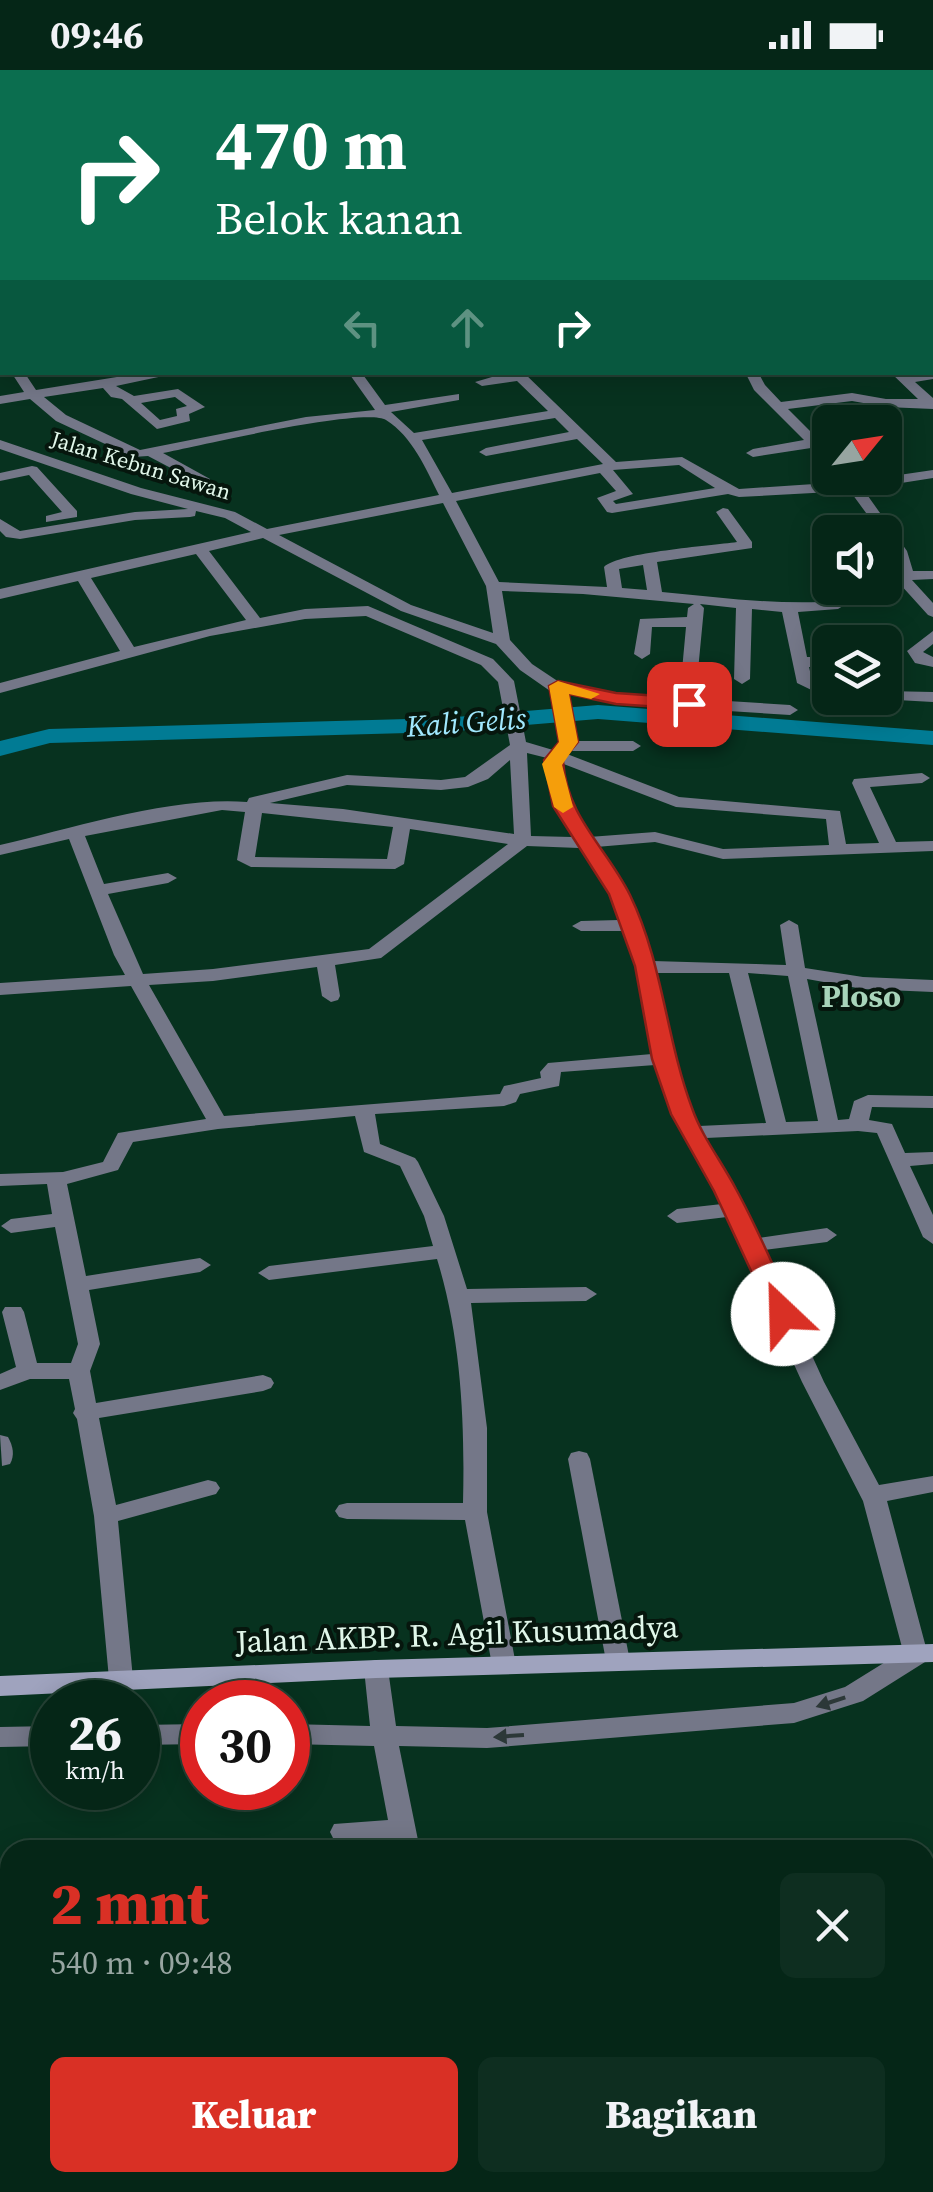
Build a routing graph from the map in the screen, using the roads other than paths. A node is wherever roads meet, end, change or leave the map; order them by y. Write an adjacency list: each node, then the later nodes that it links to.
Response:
1 (0, 70): 2 (street)
2 (23, 70)
3 (19, 375): 12 (street)
4 (356, 375): 18 (street)
5 (518, 375): 10 (street); 19 (street)
6 (753, 375): 17 (street)
7 (933, 375): 9 (street)
8 (124, 376): 11 (street)
9 (902, 376): 16 (street)
10 (482, 382)
11 (106, 383): 12 (street); 15 (street)
12 (32, 394): 14 (street); 28 (street)
13 (454, 397): 18 (street)
14 (0, 400)
15 (131, 400)
16 (932, 404): 17 (street)
17 (778, 406): 24 (street)
18 (384, 411): 22 (street); 23 (street)
19 (558, 413): 21 (street); 22 (street)
20 (194, 428): 23 (street)
21 (579, 434): 27 (street); 31 (street)
22 (414, 438): 41 (street)
23 (207, 440): 28 (street)
24 (812, 441)
25 (812, 443): 29 (street)
26 (0, 444): 34 (street, Jalan Kebun Sawan)
27 (486, 452)
28 (146, 453): 30 (street); 36 (street)
29 (753, 453)
30 (125, 462)
31 (608, 467): 38 (street); 38 (street); 41 (street)
32 (933, 474): 35 (street)
33 (0, 477): 39 (street)
34 (93, 477): 39 (street); 46 (street, Jalan Kebun Sawan)
35 (902, 477)
36 (205, 482)
37 (812, 486): 38 (street)
38 (728, 490)
39 (50, 491): 44 (street)
40 (860, 495): 51 (street)
41 (448, 496): 46 (street); 52 (street)
42 (175, 512): 44 (street); 45 (street); 46 (street)
43 (723, 512): 48 (street)
44 (72, 514): 45 (street)
45 (2, 527)
46 (259, 536): 47 (street); 64 (street)
47 (201, 550): 50 (street); 61 (street)
48 (649, 556): 53 (street); 55 (street)
49 (933, 575): 51 (street)
50 (82, 576): 54 (street); 65 (street)
51 (904, 577): 60 (street)
52 (494, 586): 53 (street); 64 (street)
53 (616, 592): 55 (street)
54 (0, 594)
55 (655, 596): 56 (street)
56 (698, 602): 58 (street); 62 (street)
57 (836, 605): 59 (street)
58 (744, 607): 59 (street); 70 (street)
59 (790, 608): 67 (street)
60 (933, 612)
61 (255, 622): 65 (street); 72 (street)
62 (693, 622): 66 (street); 71 (street)
63 (933, 636): 69 (street)
64 (502, 640): 73 (street)
65 (130, 654): 75 (street)
66 (642, 654)
67 (802, 662): 68 (street); 74 (street)
68 (812, 662)
69 (933, 662)
70 (742, 680)
71 (688, 681)
72 (508, 685): 73 (street); 80 (street)
73 (555, 686): 78 (street); 79 (street)
74 (812, 686)
75 (0, 688)
76 (902, 696): 77 (street)
77 (933, 696)
78 (790, 710)
79 (564, 744): 80 (street); 81 (street); 84 (street); 89 (street)
80 (518, 746): 83 (street); 88 (street)
81 (632, 746)
82 (922, 778): 85 (street)
83 (249, 806): 86 (street); 86 (street); 87 (street)
84 (834, 815): 85 (street); 93 (street)
85 (873, 816): 91 (street)
86 (403, 822): 88 (street)
87 (76, 833): 92 (street); 95 (street)
88 (523, 840): 89 (street); 100 (street)
89 (584, 843): 93 (street); 96 (street)
90 (933, 846): 91 (street)
91 (890, 848): 93 (street)
92 (0, 850)
93 (838, 852)
94 (168, 878): 95 (street)
95 (98, 890): 103 (street)
96 (630, 925): 98 (street); 99 (street)
97 (789, 925): 102 (street)
98 (580, 926)
99 (646, 966): 101 (street); 107 (street)
100 (328, 967): 103 (street); 106 (street)
101 (736, 968): 102 (street); 113 (street)
102 (795, 970): 104 (street); 111 (street)
103 (140, 980): 105 (street); 110 (street)
104 (933, 986)
105 (0, 989)
106 (331, 996)
107 (663, 1059): 109 (street); 114 (street)
108 (933, 1102): 112 (street)
109 (364, 1108): 110 (street); 127 (street)
110 (218, 1123): 117 (street)
111 (829, 1125): 112 (street); 113 (street)
112 (858, 1125): 116 (street)
113 (777, 1126): 114 (street)
114 (693, 1132): 119 (street)
115 (933, 1158): 116 (street)
116 (897, 1160): 120 (street)
117 (59, 1177): 118 (street); 122 (street)
118 (0, 1180)
119 (735, 1209): 121 (street); 126 (street)
120 (927, 1211): 125 (street)
121 (677, 1216)
122 (61, 1219): 123 (street); 130 (street)
123 (11, 1226)
124 (827, 1236): 126 (street)
125 (933, 1236)
126 (753, 1246): 142 (street)
127 (444, 1251): 129 (street); 132 (street)
128 (200, 1265): 130 (street)
129 (268, 1273)
130 (78, 1284): 135 (street)
131 (586, 1294): 132 (street)
132 (459, 1296): 144 (street)
133 (14, 1312): 134 (street)
134 (28, 1371): 135 (street); 136 (street)
135 (79, 1371): 138 (street)
136 (0, 1382)
137 (263, 1384): 138 (street)
138 (84, 1413): 145 (street)
139 (579, 1459): 147 (street)
140 (933, 1484): 142 (street)
141 (208, 1488): 145 (street)
142 (872, 1495): 146 (street)
143 (347, 1511): 144 (street)
144 (475, 1512): 148 (street)
145 (106, 1516): 150 (street)
146 (927, 1657): 147 (main road, Jalan AKBP. R. Agil Kusumadya); 153 (street, one-way to 153)
147 (618, 1662): 148 (main road, Jalan AKBP. R. Agil Kusumadya)
148 (504, 1665): 149 (main road, Jalan AKBP. R. Agil Kusumadya)
149 (376, 1669): 150 (main road, Jalan AKBP. R. Agil Kusumadya); 153 (street)
150 (120, 1679): 151 (main road, Jalan AKBP. R. Agil Kusumadya)
151 (0, 1686)
152 (310, 1734): 153 (street)
153 (384, 1734): 157 (street)
154 (30, 1736): 155 (street)
155 (0, 1737)
156 (343, 1832): 157 (street)
157 (405, 1840)

